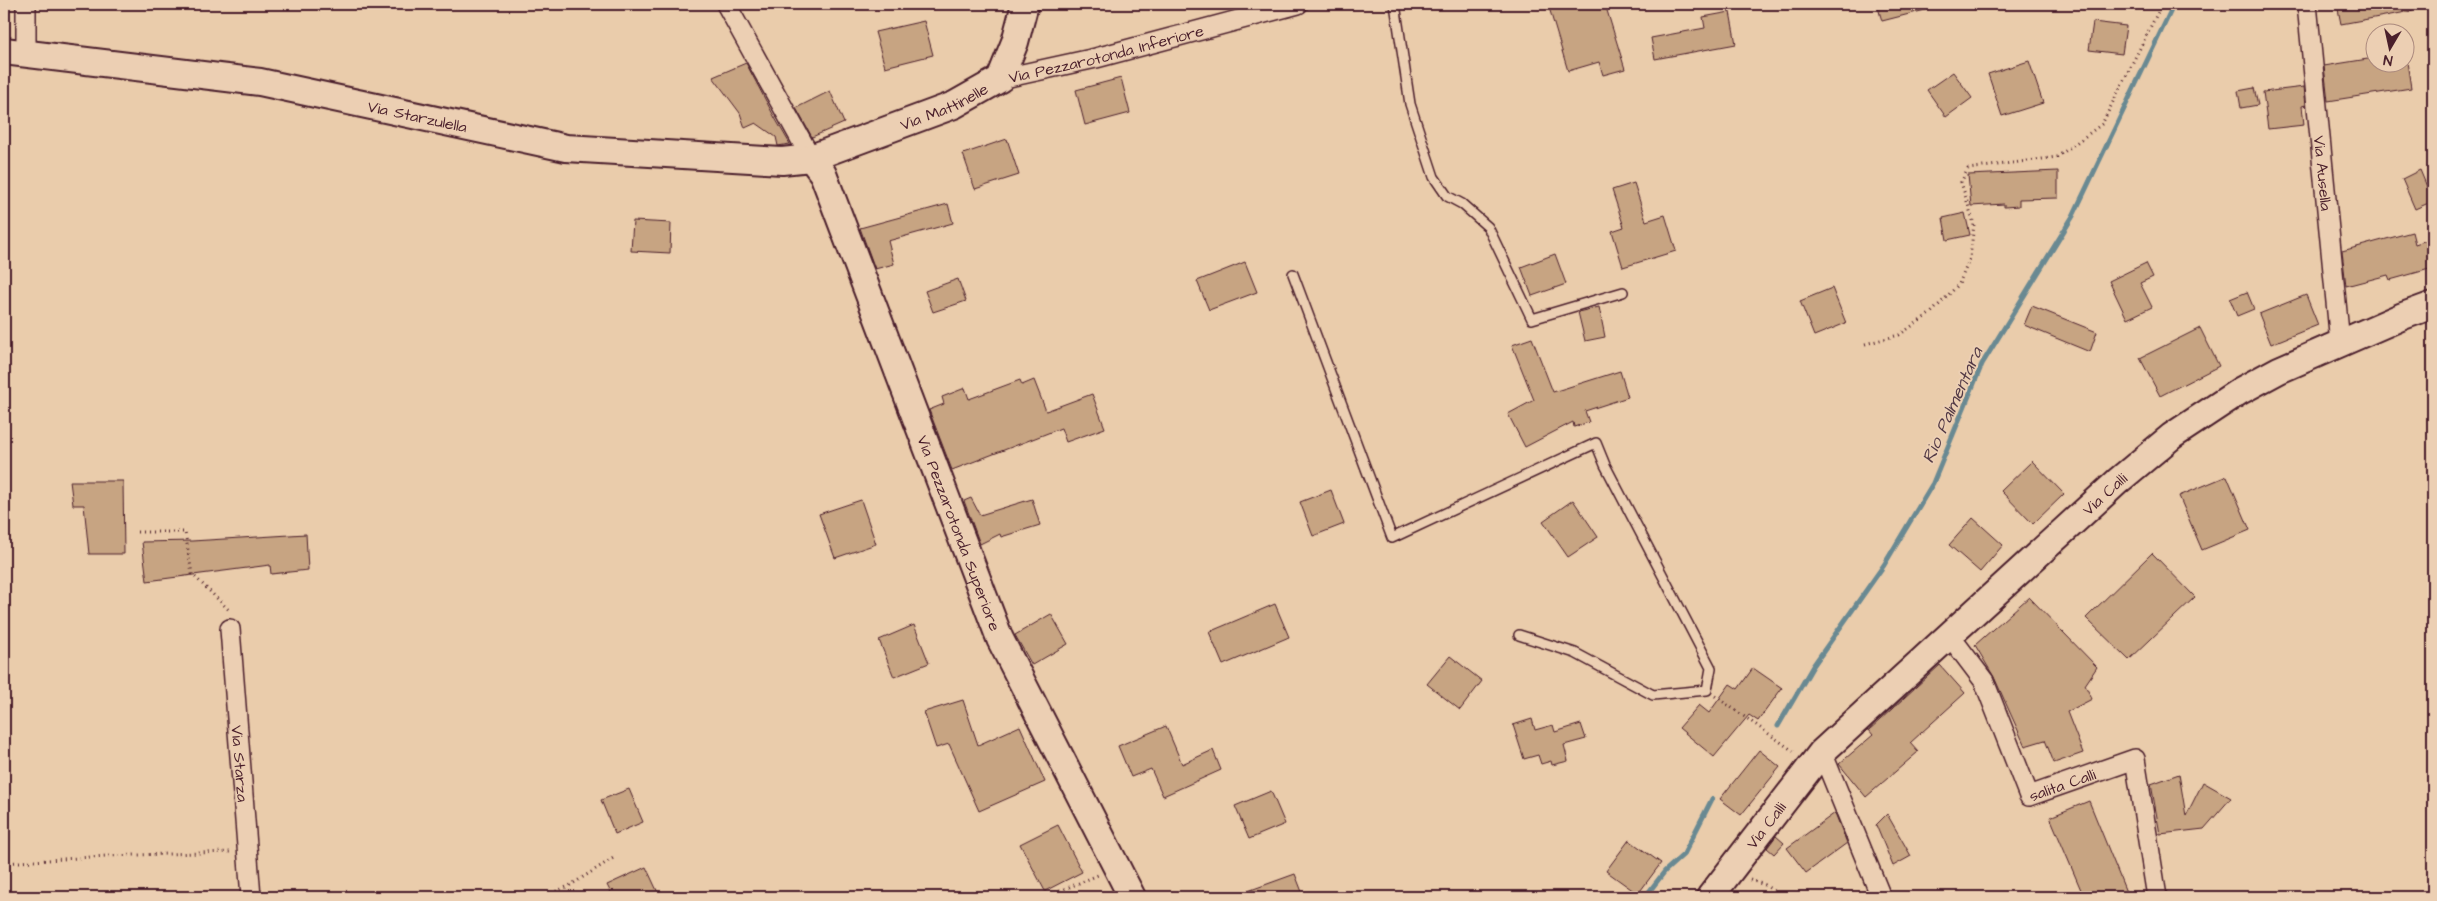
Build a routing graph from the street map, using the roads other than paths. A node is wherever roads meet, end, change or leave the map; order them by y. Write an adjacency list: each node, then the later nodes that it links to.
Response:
1 (26, 4): 7 (street, Via Starzulella)
2 (726, 4): 9 (street)
3 (1025, 4): 8 (street, Via Mattinelle)
4 (1298, 4): 8 (street, Via Pezzarotonda Inferiore)
5 (1395, 4): 11 (lane)
6 (2307, 4): 13 (street, Via Ausella)
7 (15, 51): 9 (street, Via Starzulella)
8 (1000, 79): 9 (street, Via Mattinelle)
9 (811, 158): 19 (street, Via Pezzarotonda Superiore)
10 (1293, 274): 15 (lane)
11 (1623, 292)
12 (2433, 305): 13 (street, Via Calli)
13 (2340, 343): 16 (street, Via Calli)
14 (230, 629): 18 (street, Via Starza)
15 (1518, 635)
16 (1950, 636): 17 (street, Via Calli); 22 (street, salita Calli)
17 (1817, 758): 20 (street, Via Calli); 21 (street)
18 (251, 897)
19 (1132, 897)
20 (1710, 897)
21 (1881, 897)
22 (2157, 897)

